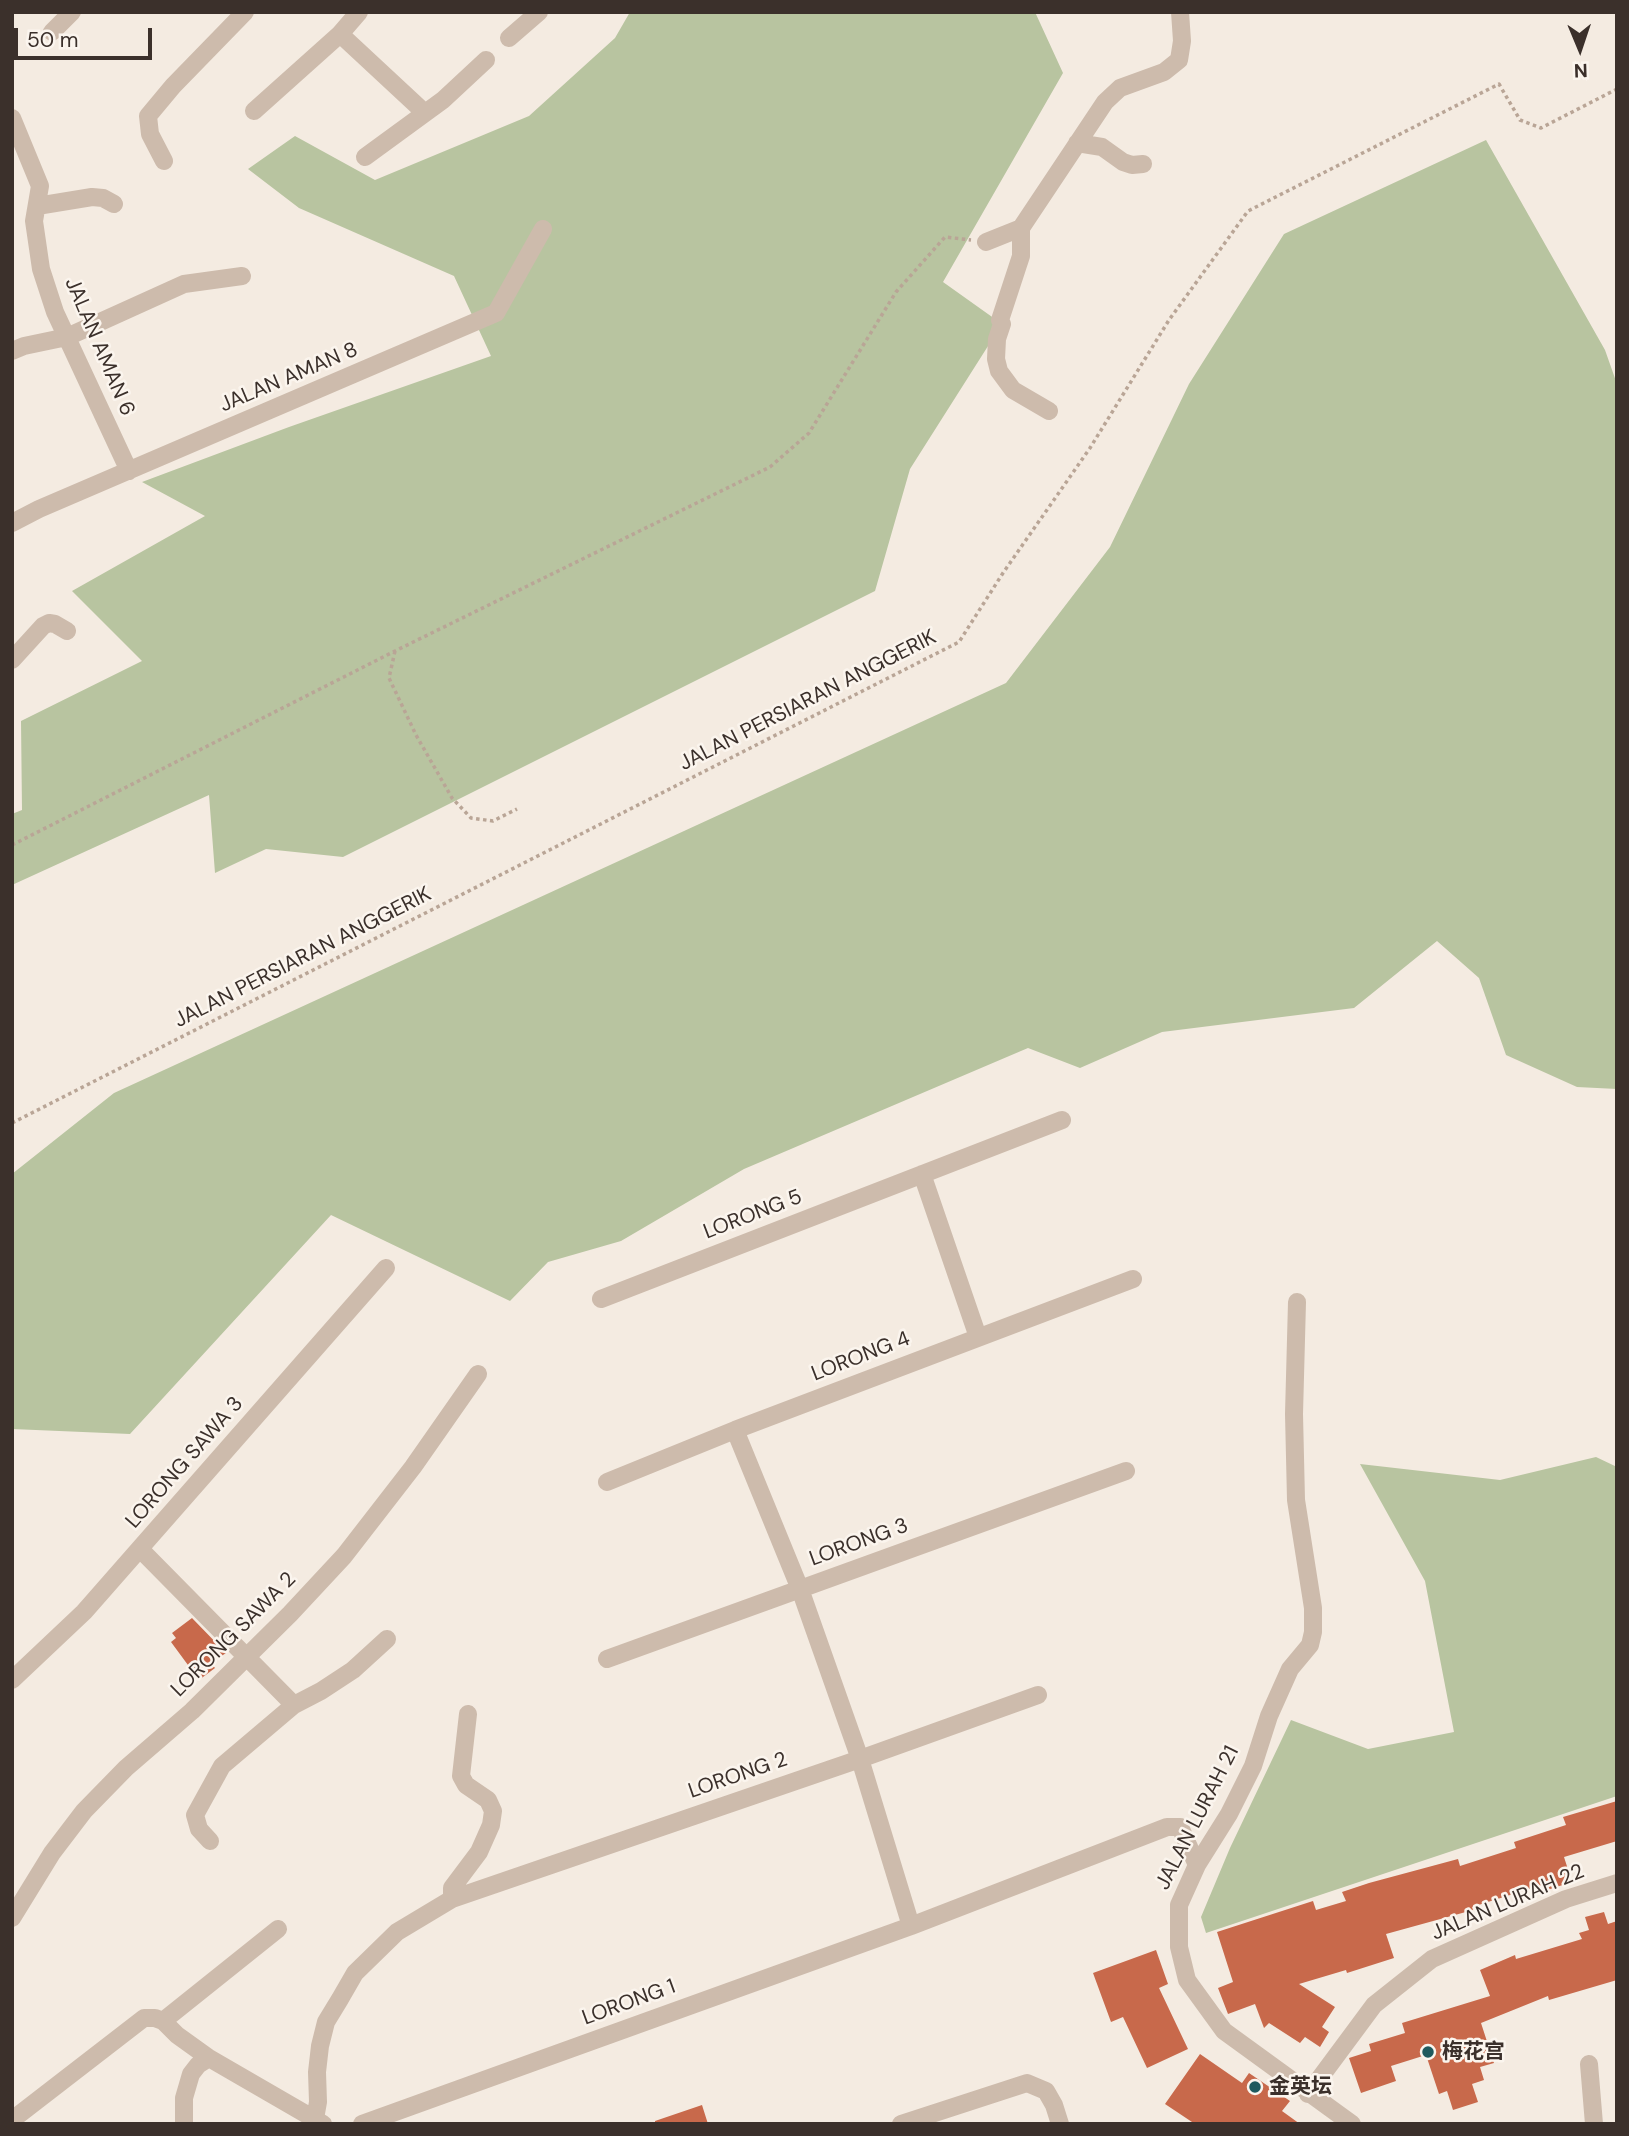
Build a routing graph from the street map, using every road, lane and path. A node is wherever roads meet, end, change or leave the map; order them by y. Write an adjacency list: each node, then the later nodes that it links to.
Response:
1 (72, 12): 6 (street)
2 (245, 12): 16 (street)
3 (359, 12): 7 (street)
4 (539, 12): 8 (street)
5 (1180, 12): 14 (street)
6 (52, 32)
7 (340, 34): 11 (street); 12 (street)
8 (509, 38)
9 (486, 60): 12 (street)
10 (1617, 89): 35 (path, JALAN PERSIARAN ANGGERIK)
11 (254, 111)
12 (425, 113): 15 (street)
13 (12, 118): 19 (street, JALAN AMAN 6)
14 (1077, 143): 17 (street); 20 (street)
15 (365, 158)
16 (164, 161)
17 (1143, 164)
18 (114, 204): 19 (street)
19 (37, 206): 24 (street, JALAN AMAN 6)
20 (1021, 228): 22 (street); 26 (street)
21 (543, 229): 27 (street, JALAN AMAN 8)
22 (986, 242): 30 (path)
23 (242, 276): 24 (street)
24 (67, 337): 25 (street); 27 (street, JALAN AMAN 6)
25 (12, 351)
26 (1049, 411)
27 (129, 471): 28 (street, JALAN AMAN 8)
28 (12, 523)
29 (67, 631): 31 (street)
30 (395, 650): 32 (path); 33 (path)
31 (12, 660)
32 (517, 809)
33 (12, 845)
34 (1062, 1120): 36 (street, LORONG 5)
35 (12, 1123)
36 (922, 1174): 39 (street, LORONG 5); 41 (street)
37 (386, 1268): 46 (street, LORONG SAWA 3)
38 (1133, 1279): 41 (street, LORONG 4)
39 (601, 1299)
40 (1297, 1302): 57 (street, JALAN LURAH 21)
41 (978, 1337): 43 (street, LORONG 4)
42 (478, 1374): 49 (street, LORONG SAWA 2)
43 (736, 1430): 45 (street, LORONG 4); 47 (street)
44 (1126, 1471): 47 (street, LORONG 3)
45 (607, 1482)
46 (140, 1549): 49 (street); 51 (street, LORONG SAWA 3)
47 (800, 1589): 50 (street, LORONG 3); 55 (street)
48 (387, 1639): 53 (street)
49 (245, 1657): 53 (street); 60 (street, LORONG SAWA 2)
50 (607, 1659)
51 (12, 1680)
52 (1038, 1695): 55 (street, LORONG 2)
53 (295, 1705): 56 (street)
54 (468, 1714): 59 (street)
55 (860, 1759): 59 (street, LORONG 2); 61 (street)
56 (210, 1841)
57 (1197, 1865): 61 (street, LORONG 1); 66 (street, JALAN LURAH 21)
58 (1617, 1883): 66 (street, JALAN LURAH 22)
59 (452, 1899): 68 (street, LORONG 2)
60 (12, 1918)
61 (911, 1926): 70 (street, LORONG 1)
62 (278, 1929): 63 (street)
63 (163, 2021): 64 (street); 67 (street)
64 (209, 2058): 68 (street); 69 (street)
65 (1589, 2064): 74 (street)
66 (1308, 2094): 73 (street, JALAN LURAH 21)
67 (12, 2120)
68 (319, 2121)
69 (184, 2124)
70 (362, 2124)
71 (901, 2124): 72 (street)
72 (1060, 2124)
73 (1352, 2124)
74 (1594, 2124)

